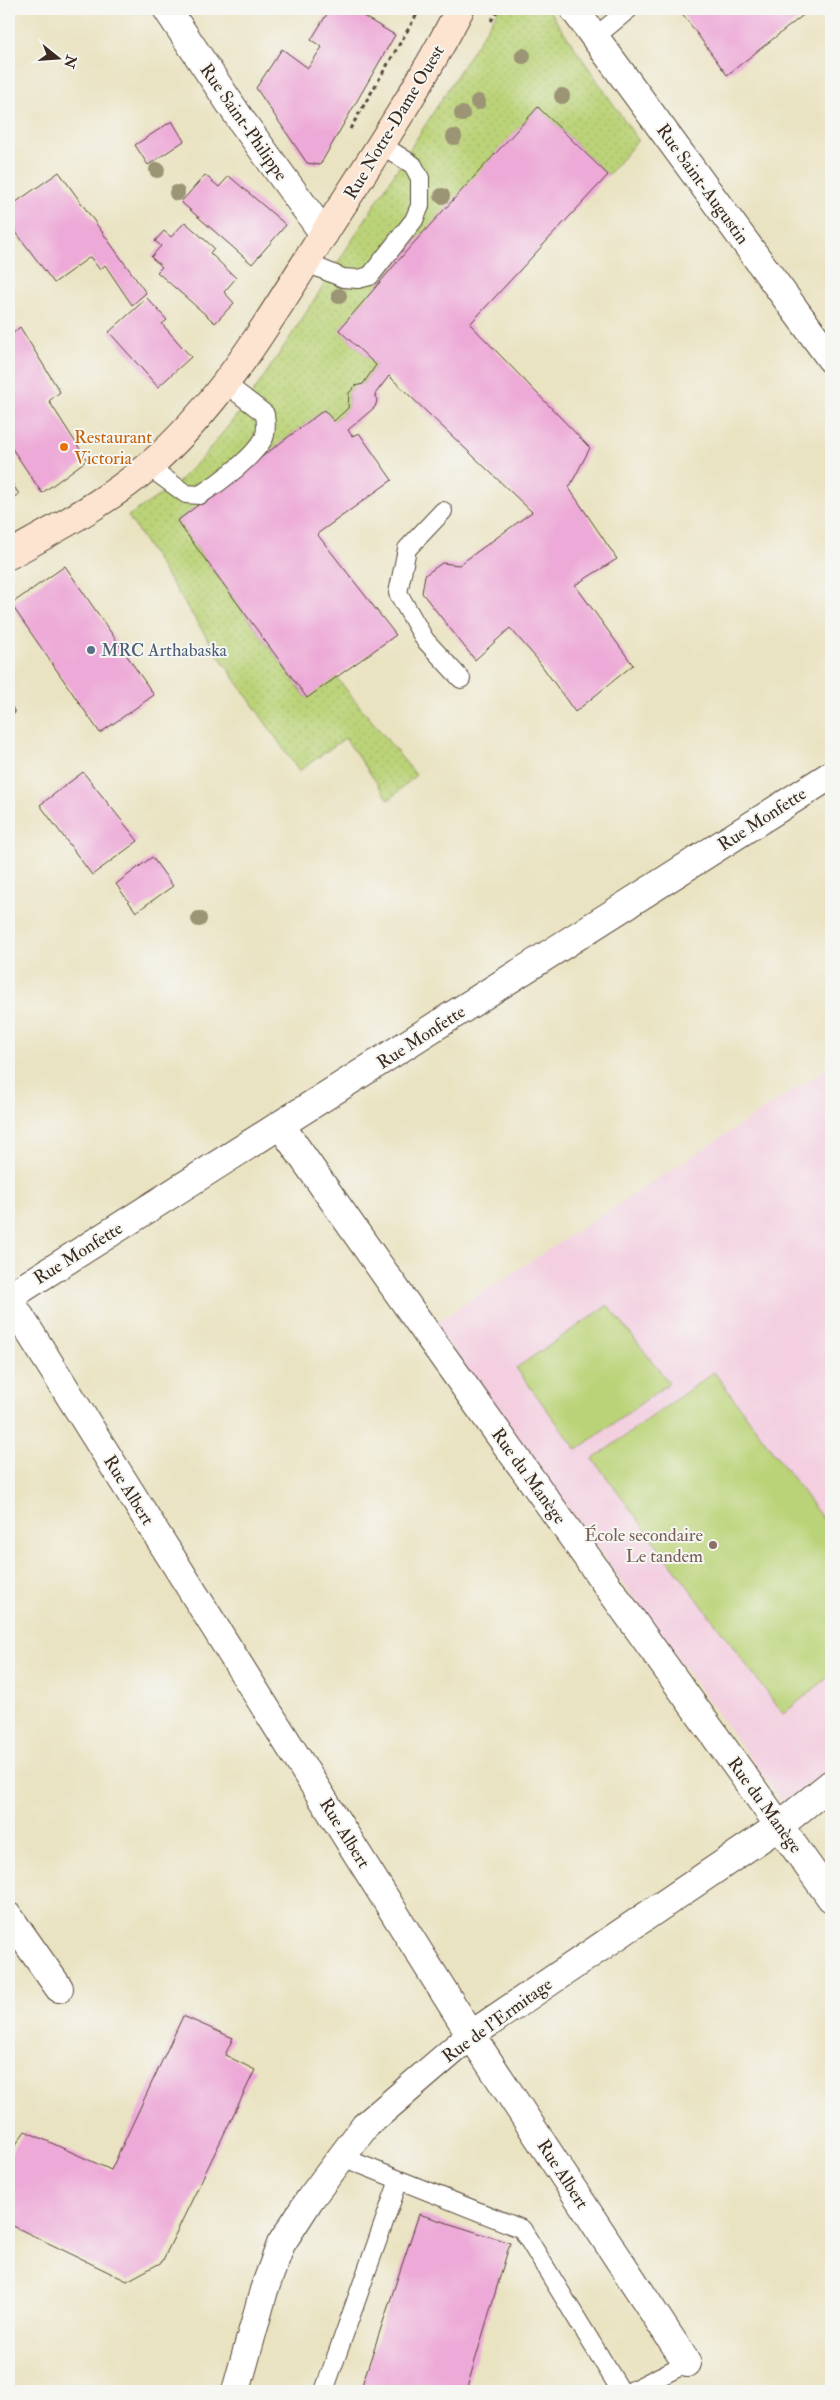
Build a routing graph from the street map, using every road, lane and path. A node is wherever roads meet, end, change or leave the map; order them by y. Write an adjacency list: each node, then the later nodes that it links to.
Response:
1 (167, 9): 7 (street, Rue Saint-Philippe)
2 (460, 9): 6 (street, Rue Notre-Dame Ouest)
3 (574, 9): 5 (street, Rue Saint-Augustin)
4 (629, 9): 5 (lane)
5 (595, 37): 9 (street, Rue Saint-Augustin)
6 (382, 144): 7 (street, Rue Notre-Dame Ouest); 8 (lane)
7 (324, 234): 8 (street, Rue Notre-Dame Ouest)
8 (307, 263): 10 (street, Rue Notre-Dame Ouest)
9 (831, 359)
10 (226, 384): 11 (street, Rue Notre-Dame Ouest); 11 (lane)
11 (149, 467): 13 (street, Rue Notre-Dame Ouest)
12 (443, 511): 14 (lane)
13 (9, 555)
14 (461, 679)
15 (831, 775): 16 (street, Rue Monfette)
16 (281, 1126): 17 (street, Rue Monfette); 19 (street, Rue du Manège)
17 (9, 1298): 23 (street, Rue Albert)
18 (831, 1784): 19 (street, Rue de l'Ermitage)
19 (780, 1826): 20 (street, Rue du Manège); 23 (street, Rue de l'Ermitage)
20 (831, 1898)
21 (9, 1917): 22 (street)
22 (59, 1988)
23 (471, 2034): 24 (street, Rue de l'Ermitage); 26 (street, Rue Albert)
24 (342, 2157): 25 (lane); 27 (street, Rue de l'Ermitage)
25 (399, 2180): 28 (lane); 29 (lane)
26 (687, 2363): 30 (lane)
27 (236, 2391)
28 (324, 2391)
29 (621, 2391)
30 (630, 2391)

